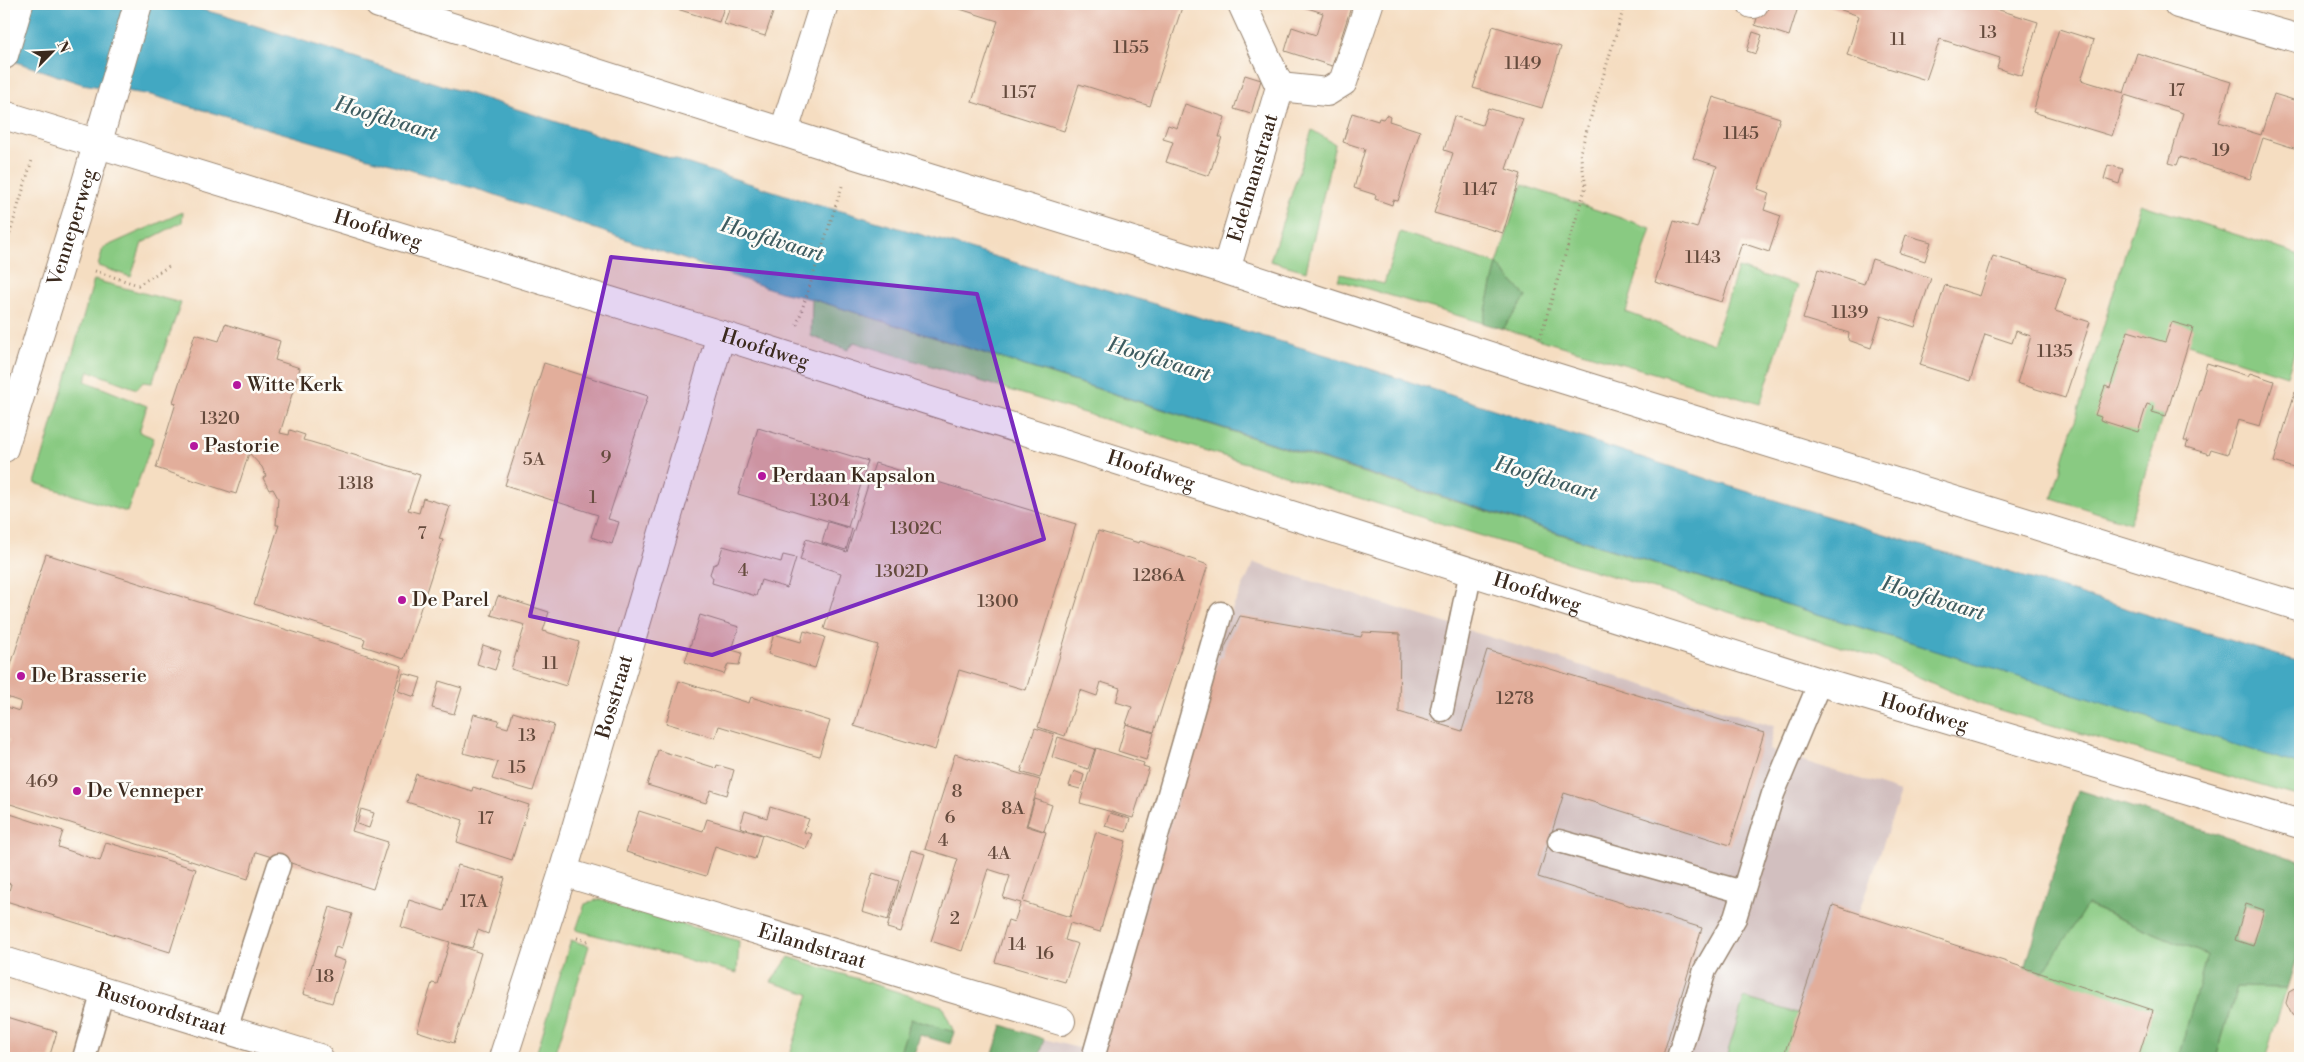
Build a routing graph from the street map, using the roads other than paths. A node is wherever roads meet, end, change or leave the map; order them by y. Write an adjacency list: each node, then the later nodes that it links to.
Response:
1 (19, 4): 9 (street)
2 (138, 4): 13 (street, Venneperweg)
3 (379, 4): 12 (street)
4 (824, 4): 12 (street)
5 (1242, 4): 10 (street, Edelmanstraat)
6 (1369, 4): 10 (street, Edelmanstraat)
7 (2178, 4): 8 (street)
8 (2300, 39)
9 (4, 55)
10 (1280, 87): 14 (street, Edelmanstraat)
11 (4, 115): 13 (street, Hoofdweg)
12 (784, 132): 14 (street)
13 (98, 144): 15 (street, Hoofdweg); 16 (street, Venneperweg)
14 (1226, 270): 18 (street)
15 (721, 335): 17 (street, Hoofdweg); 25 (street, Bosstraat)
16 (4, 448)
17 (1471, 571): 20 (street, Hoofdweg); 21 (lane)
18 (2300, 607)
19 (1221, 613): 34 (lane)
20 (1820, 682): 22 (street, Hoofdweg); 26 (lane)
21 (1442, 710)
22 (2300, 824)
23 (1559, 841): 26 (lane)
24 (279, 865): 30 (lane)
25 (562, 872): 29 (street, Eilandstraat); 33 (street, Bosstraat)
26 (1743, 892): 35 (lane)
27 (4, 961): 28 (street, Rustoordstraat)
28 (103, 991): 30 (street, Rustoordstraat); 31 (lane)
29 (1061, 1022)
30 (226, 1029): 32 (street, Rustoordstraat)
31 (84, 1058)
32 (319, 1058)
33 (503, 1058)
34 (1093, 1058)
35 (1678, 1058)

